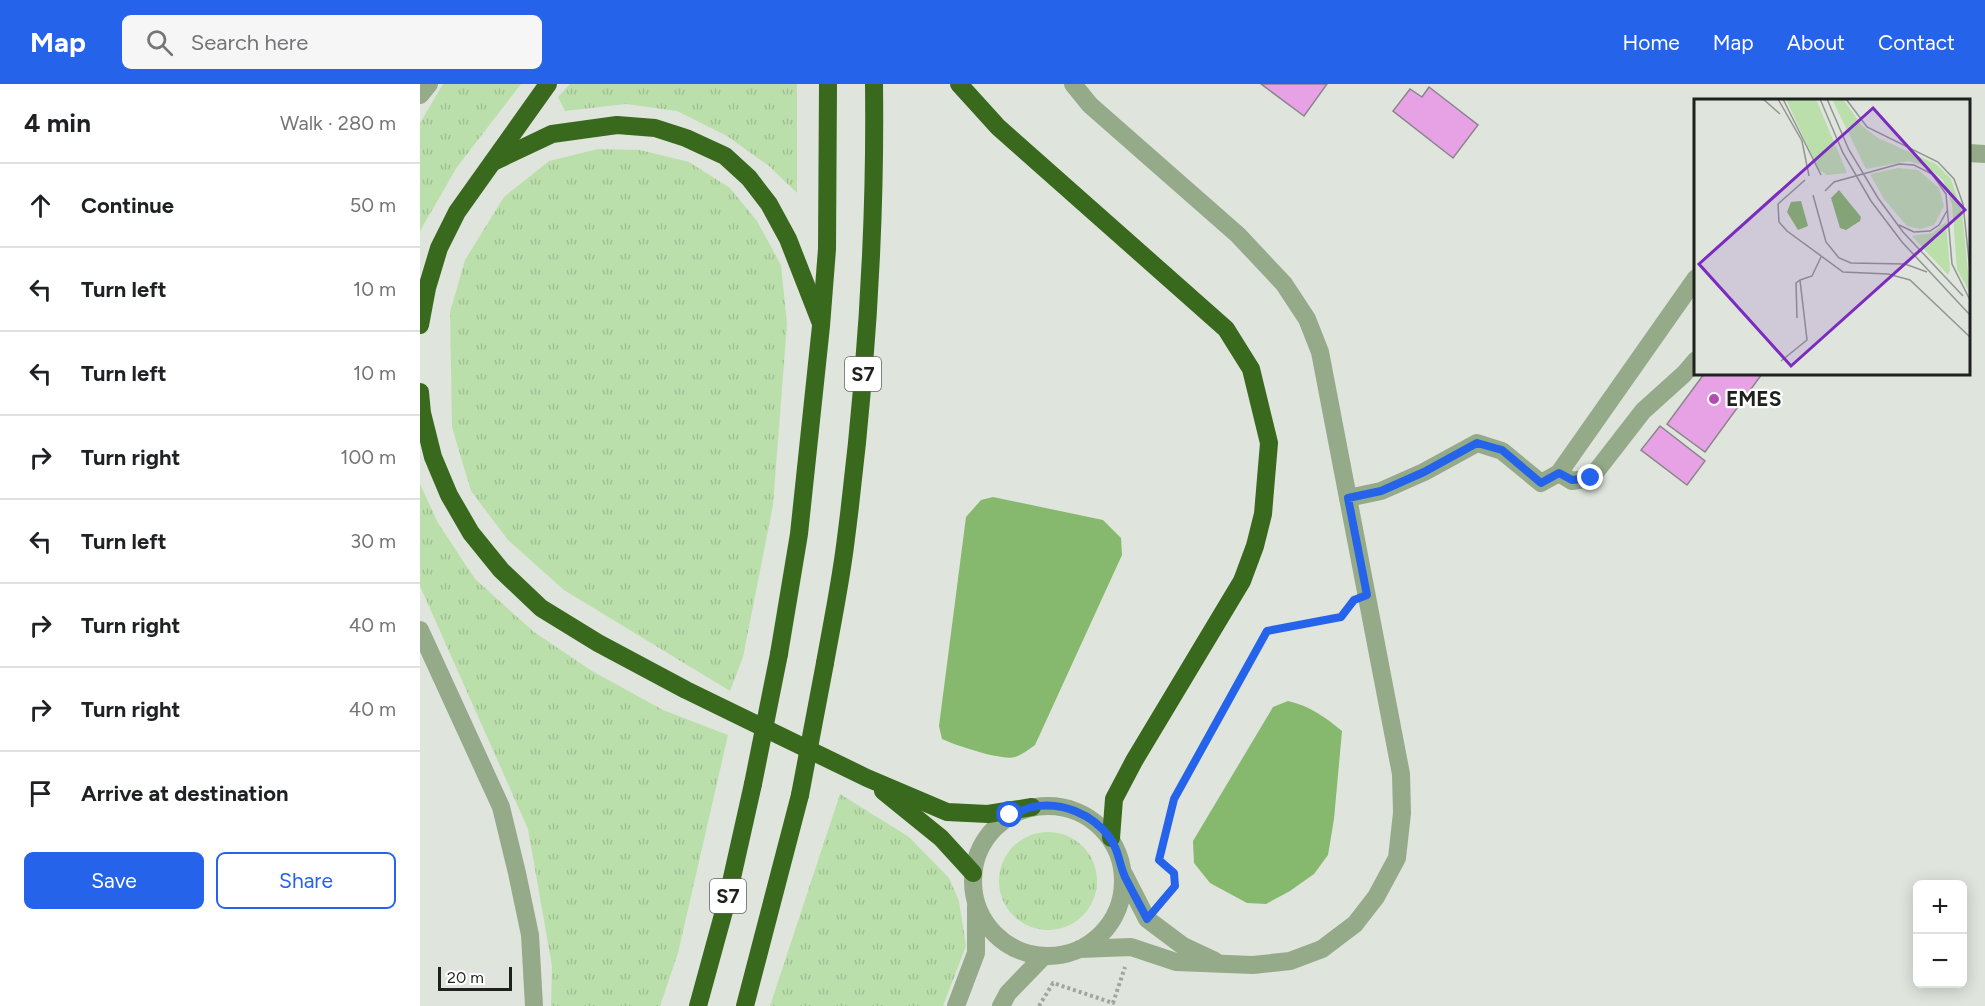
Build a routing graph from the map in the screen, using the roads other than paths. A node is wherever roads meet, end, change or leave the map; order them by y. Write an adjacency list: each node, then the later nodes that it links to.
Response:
1 (429, 84): 7 (street)
2 (548, 84): 10 (highway)
3 (828, 84): 13 (highway, S7)
4 (874, 84): 30 (highway, S7, bridge)
5 (959, 84): 21 (highway)
6 (1073, 84): 17 (street)
7 (420, 95)
8 (1970, 153): 9 (street)
9 (1985, 154)
10 (493, 162): 12 (highway); 13 (highway)
11 (1694, 279): 16 (street)
12 (420, 325)
13 (821, 326): 29 (highway, S7, bridge)
14 (1694, 361): 16 (street)
15 (420, 392): 19 (highway)
16 (1559, 473): 17 (street)
17 (1348, 498): 27 (street)
18 (420, 630): 28 (street)
19 (867, 778): 20 (highway); 22 (highway)
20 (1032, 807): 21 (street); 22 (street)
21 (1111, 838): 23 (street)
22 (973, 873): 24 (street)
23 (1124, 874): 25 (street); 27 (street)
24 (976, 902): 26 (street); 31 (street)
25 (1080, 949): 26 (street); 27 (street)
26 (1044, 956): 32 (street)
27 (1222, 964)
28 (534, 1006)
29 (698, 1006)
30 (745, 1006)
31 (956, 1006)
32 (1001, 1006)

